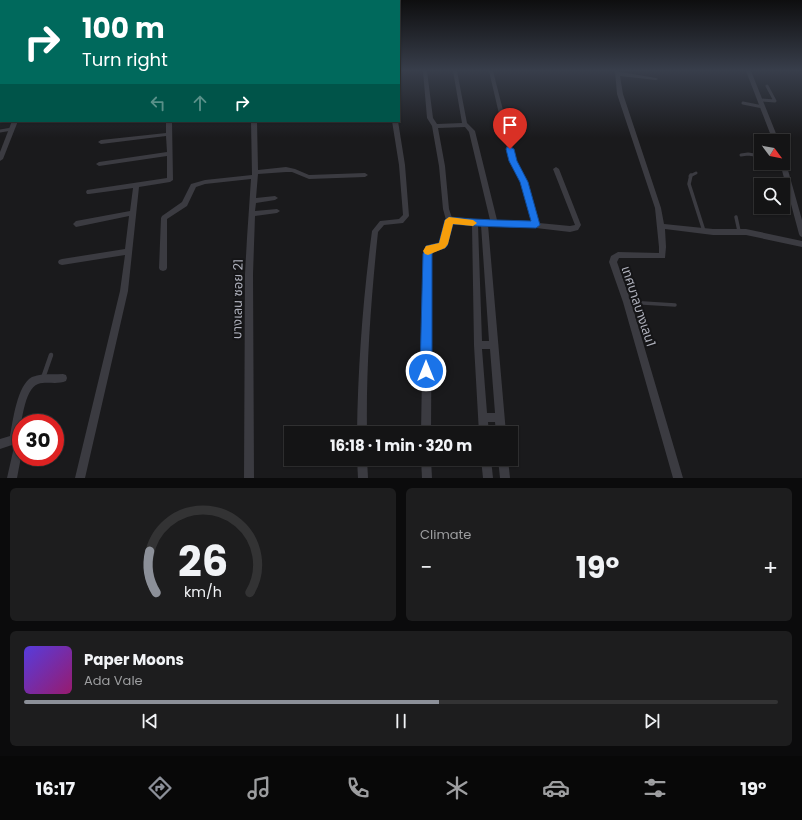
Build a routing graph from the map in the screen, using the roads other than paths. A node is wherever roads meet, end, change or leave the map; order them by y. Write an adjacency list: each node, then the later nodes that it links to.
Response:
1 (427, 93): 15 (street)
2 (459, 93): 14 (street)
3 (496, 93): 44 (street)
4 (620, 93): 45 (street, เทศบาลบางเลน1)
5 (757, 93): 7 (street)
6 (771, 93): 7 (lane)
7 (760, 100): 9 (street)
8 (743, 103): 9 (lane)
9 (763, 107): 19 (street)
10 (15, 122): 16 (street)
11 (169, 122): 18 (street)
12 (254, 122): 29 (street, บางเลน ซอย 21)
13 (395, 122): 65 (street)
14 (465, 125): 15 (street); 40 (street)
15 (435, 126): 39 (street)
16 (12, 129): 17 (lane); 24 (street)
17 (0, 131)
18 (169, 134): 20 (street); 21 (street)
19 (773, 134)
20 (101, 142)
21 (169, 154): 25 (street); 31 (street)
22 (741, 155): 23 (lane)
23 (754, 155)
24 (0, 159)
25 (99, 164)
26 (556, 169): 44 (street)
27 (785, 170): 48 (street)
28 (696, 173): 46 (lane)
29 (255, 174): 30 (street); 34 (street, บางเลน ซอย 21); 52 (street)
30 (365, 175)
31 (136, 185): 32 (street); 36 (street)
32 (89, 192)
33 (275, 198): 34 (street)
34 (253, 200): 37 (street, บางเลน ซอย 21)
35 (277, 211): 37 (street)
36 (133, 213): 43 (street); 50 (street)
37 (252, 214): 78 (street, บางเลน ซอย 21)
38 (736, 217): 47 (lane)
39 (449, 220): 41 (street); 66 (street)
40 (494, 222): 42 (street); 44 (street)
41 (475, 223): 42 (street); 53 (street)
42 (484, 223): 54 (street)
43 (76, 224)
44 (536, 225)
45 (662, 226): 46 (street); 55 (street, เทศบาลบางเลน1)
46 (704, 231): 47 (street)
47 (739, 231): 49 (street)
48 (802, 234)
49 (802, 244)
50 (129, 251): 51 (street); 77 (street)
51 (62, 262)
52 (163, 268)
53 (476, 284): 54 (street); 57 (street)
54 (489, 285): 58 (street)
55 (627, 302): 56 (lane); 83 (street, เทศบาลบางเลน1)
56 (675, 305)
57 (478, 344): 58 (street); 63 (street)
58 (493, 345): 64 (street)
59 (51, 355): 61 (lane)
60 (63, 378): 61 (street)
61 (42, 380): 62 (street)
62 (20, 414)
63 (483, 417): 64 (street); 67 (street)
64 (499, 418): 68 (street)
65 (362, 426)
66 (426, 426)
67 (484, 426)
68 (500, 426)
69 (12, 441): 70 (street)
70 (0, 444)
71 (15, 466): 76 (street)
72 (362, 466): 79 (street)
73 (426, 466): 80 (street)
74 (487, 466): 81 (street)
75 (504, 466): 82 (street)
76 (12, 478)
77 (80, 478)
78 (249, 478)
79 (363, 478)
80 (427, 478)
81 (488, 478)
82 (505, 478)
83 (678, 478)

